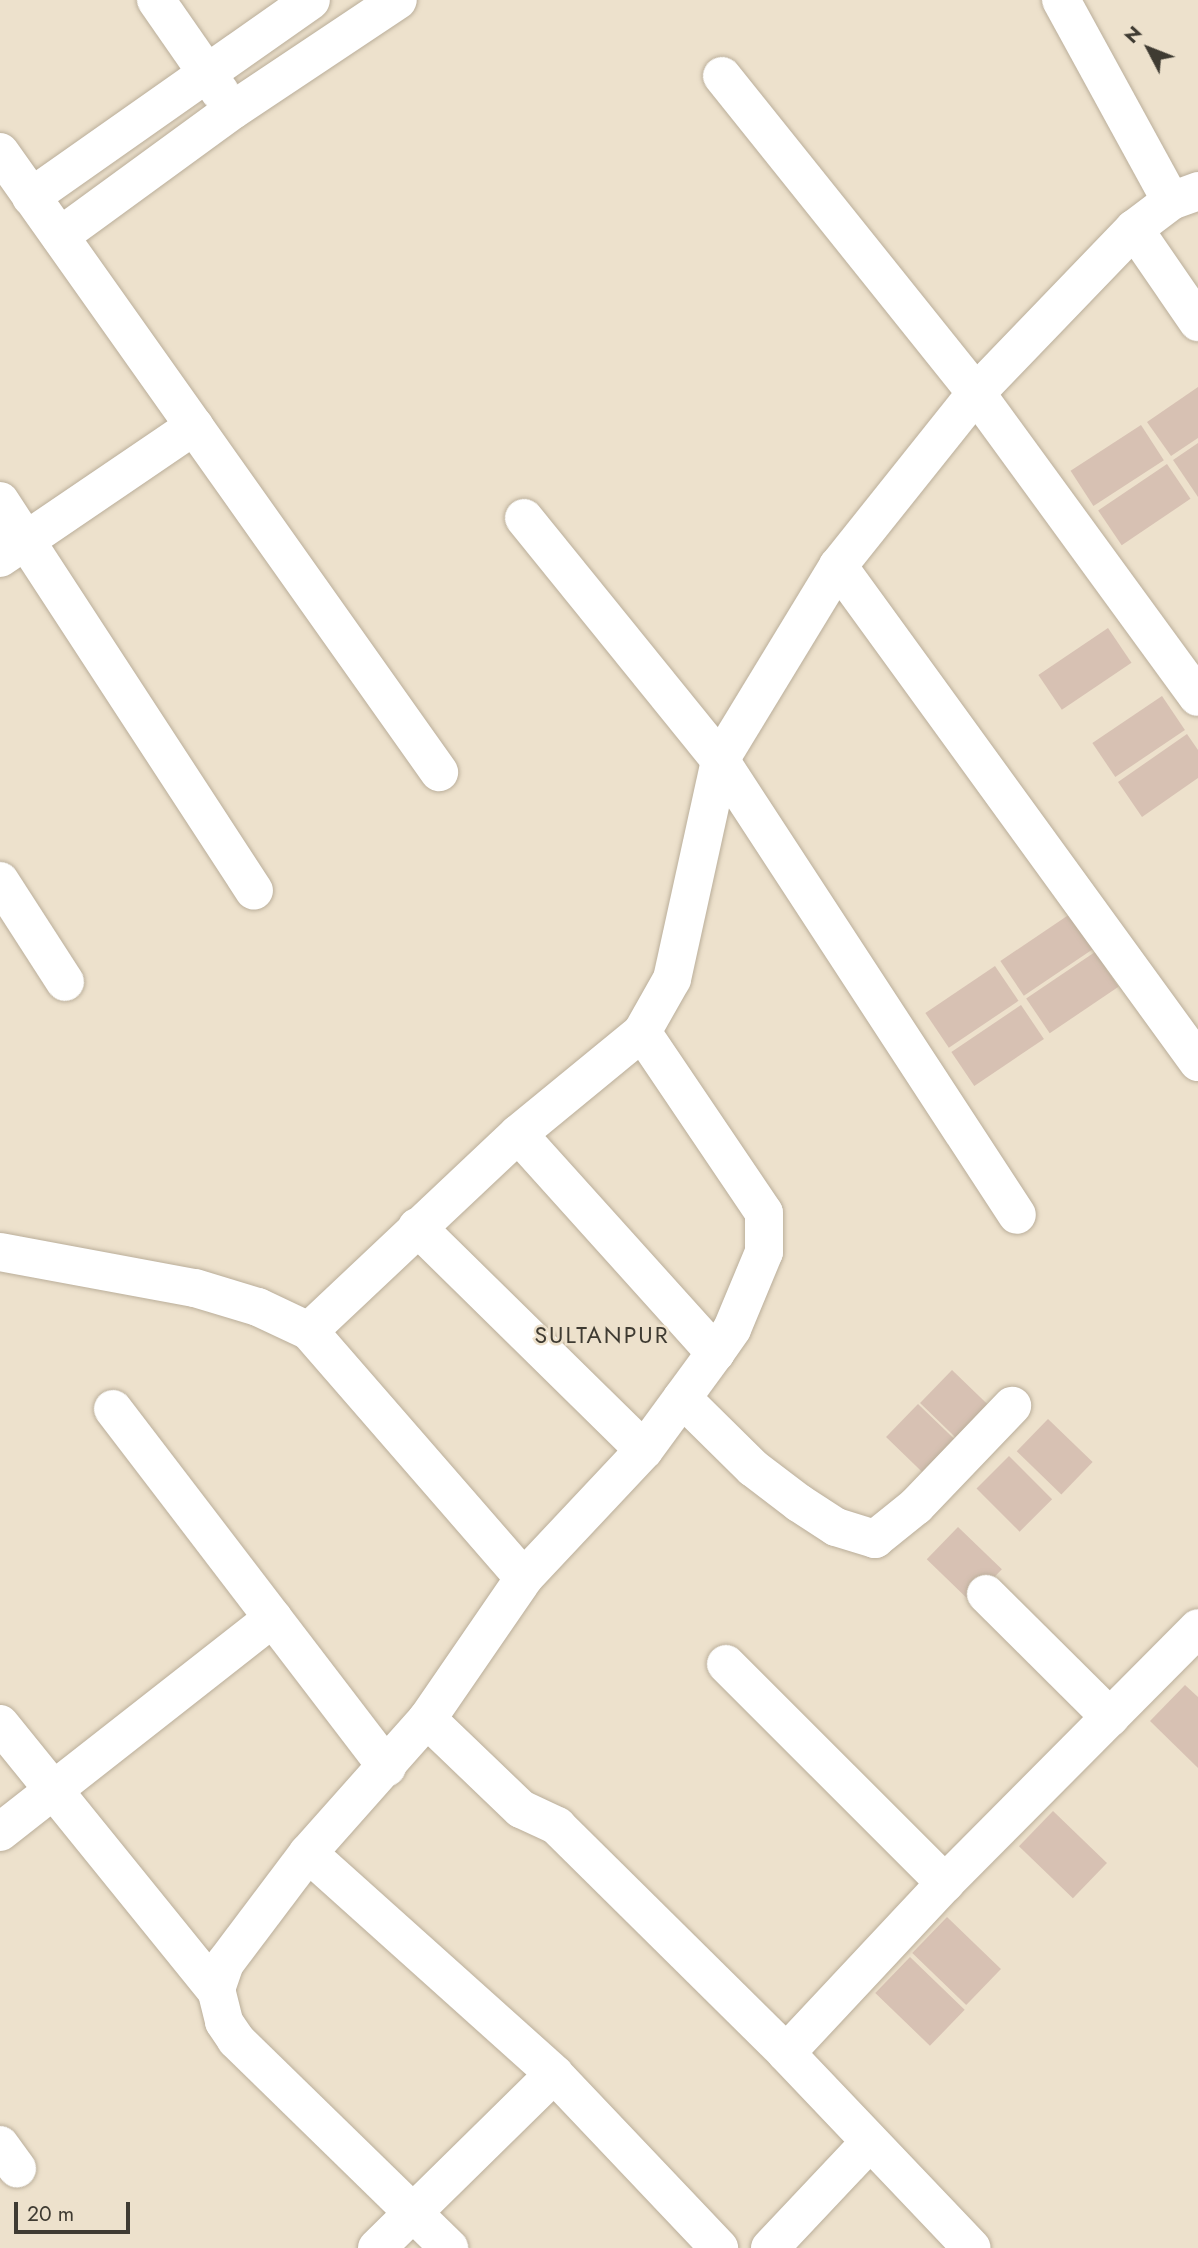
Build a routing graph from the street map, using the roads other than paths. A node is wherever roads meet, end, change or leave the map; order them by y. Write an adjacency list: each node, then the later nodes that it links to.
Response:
1 (156, 0): 5 (street)
2 (311, 0): 5 (street)
3 (398, 0): 7 (street)
4 (1061, 0): 9 (street)
5 (205, 71): 7 (street); 10 (street)
6 (722, 76): 14 (street)
7 (233, 110): 12 (street)
8 (0, 152): 10 (street)
9 (1184, 196): 11 (street)
10 (31, 197): 12 (street)
11 (1134, 229): 13 (street); 14 (street)
12 (60, 236): 15 (street)
13 (1198, 322)
14 (976, 393): 19 (street); 20 (street)
15 (194, 426): 18 (street); 22 (street)
16 (0, 500): 18 (street)
17 (524, 518): 21 (street)
18 (14, 549): 24 (street)
19 (838, 566): 21 (street); 27 (street)
20 (1198, 697)
21 (720, 760): 26 (street); 29 (street)
22 (439, 772)
23 (0, 881): 25 (street)
24 (254, 891)
25 (65, 982)
26 (642, 1032): 28 (street); 33 (street)
27 (1198, 1062)
28 (518, 1134): 30 (street); 33 (street)
29 (1017, 1215)
30 (417, 1227): 32 (street); 37 (street)
31 (0, 1252): 32 (street)
32 (309, 1331): 38 (street)
33 (715, 1353): 34 (street)
34 (682, 1398): 35 (street); 37 (street)
35 (1012, 1406)
36 (113, 1409): 40 (street)
37 (645, 1450): 38 (street)
38 (524, 1578): 44 (street)
39 (986, 1594): 43 (street)
40 (273, 1618): 46 (street); 47 (street)
41 (1198, 1628): 43 (street)
42 (726, 1664): 50 (street)
43 (1110, 1717): 50 (street)
44 (428, 1719): 46 (street); 52 (street)
45 (0, 1724): 47 (street)
46 (387, 1767): 49 (street)
47 (52, 1792): 48 (street); 51 (street)
48 (0, 1832)
49 (308, 1853): 51 (street); 53 (street)
50 (945, 1883): 52 (street)
51 (216, 1992): 55 (street)
52 (786, 2053): 54 (street)
53 (554, 2074): 55 (street); 58 (street)
54 (869, 2143): 59 (street); 60 (street)
55 (414, 2213): 56 (street); 57 (street)
56 (377, 2248)
57 (449, 2248)
58 (719, 2248)
59 (770, 2248)
60 (972, 2248)

